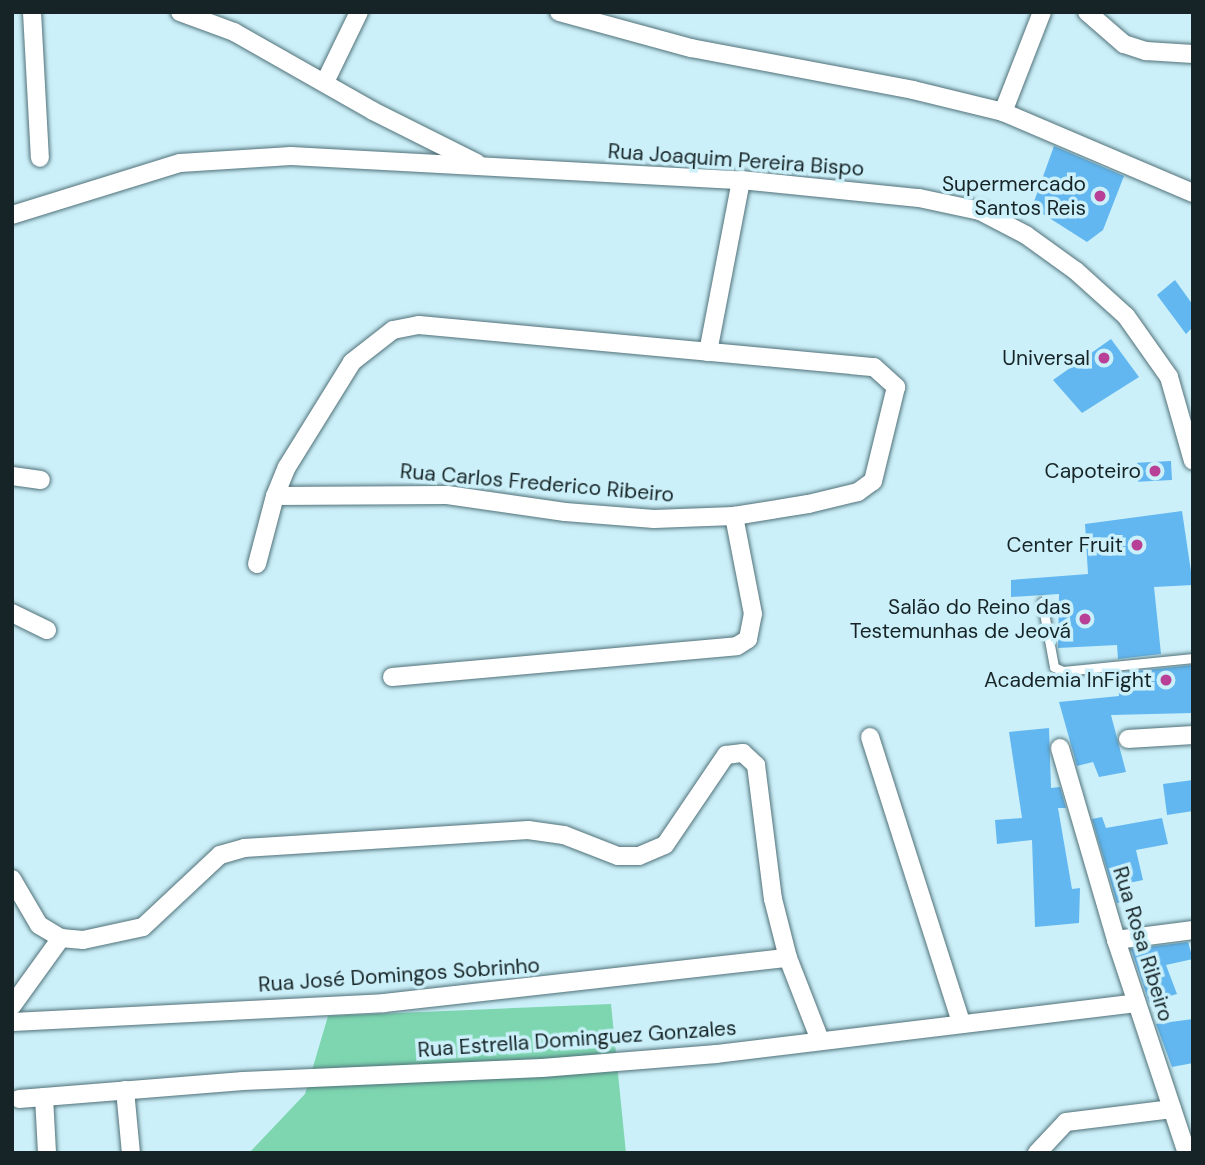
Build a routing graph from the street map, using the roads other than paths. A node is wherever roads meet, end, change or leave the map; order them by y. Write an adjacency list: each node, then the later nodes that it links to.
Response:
1 (32, 12): 10 (street)
2 (180, 12): 8 (street, Rua Joaquim Pereira Bispo)
3 (359, 12): 8 (street)
4 (559, 12): 9 (street)
5 (1042, 12): 9 (street)
6 (1087, 12): 7 (street)
7 (1193, 54)
8 (325, 82): 11 (street, Rua Joaquim Pereira Bispo)
9 (1003, 112): 13 (street)
10 (40, 158)
11 (484, 166): 12 (street, Rua Joaquim Pereira Bispo); 14 (street)
12 (741, 180): 15 (street); 16 (street, Rua Joaquim Pereira Bispo)
13 (1193, 193)
14 (12, 215)
15 (708, 352): 20 (street, Rua Carlos Frederico Ribeiro); 21 (street, Rua Carlos Frederico Ribeiro)
16 (1188, 437): 17 (street, Rua Joaquim Pereira Bispo)
17 (1193, 461)
18 (12, 476): 19 (street)
19 (41, 480)
20 (275, 496): 21 (street, Rua Carlos Frederico Ribeiro); 22 (street, Rua Carlos Frederico Ribeiro)
21 (734, 516): 27 (street)
22 (257, 564)
23 (1042, 602): 26 (lane)
24 (12, 613): 25 (street)
25 (47, 630)
26 (1193, 658)
27 (392, 677)
28 (1193, 736): 30 (street)
29 (870, 737): 40 (street)
30 (1128, 739)
31 (1060, 748): 35 (street, Rua Rosa Ribeiro)
32 (12, 879): 34 (street)
33 (1193, 930): 35 (street)
34 (61, 938): 36 (street); 38 (street)
35 (1116, 940): 37 (street, Rua Rosa Ribeiro)
36 (788, 958): 39 (street, Rua José Domingos Sobrinho); 41 (street)
37 (1136, 1003): 40 (street, Rua Estrella Dominguez Gonzales); 45 (street, Rua Rosa Ribeiro)
38 (12, 1006)
39 (12, 1022)
40 (961, 1022): 41 (street, Rua Estrella Dominguez Gonzales)
41 (820, 1040): 42 (street, Rua Estrella Dominguez Gonzales)
42 (125, 1090): 43 (street, Rua Estrella Dominguez Gonzales); 47 (street)
43 (44, 1097): 44 (street, Rua Estrella Dominguez Gonzales); 46 (street)
44 (19, 1099)
45 (1172, 1109): 48 (street); 49 (street, Rua Rosa Ribeiro)
46 (47, 1153)
47 (131, 1153)
48 (1037, 1153)
49 (1187, 1153)

